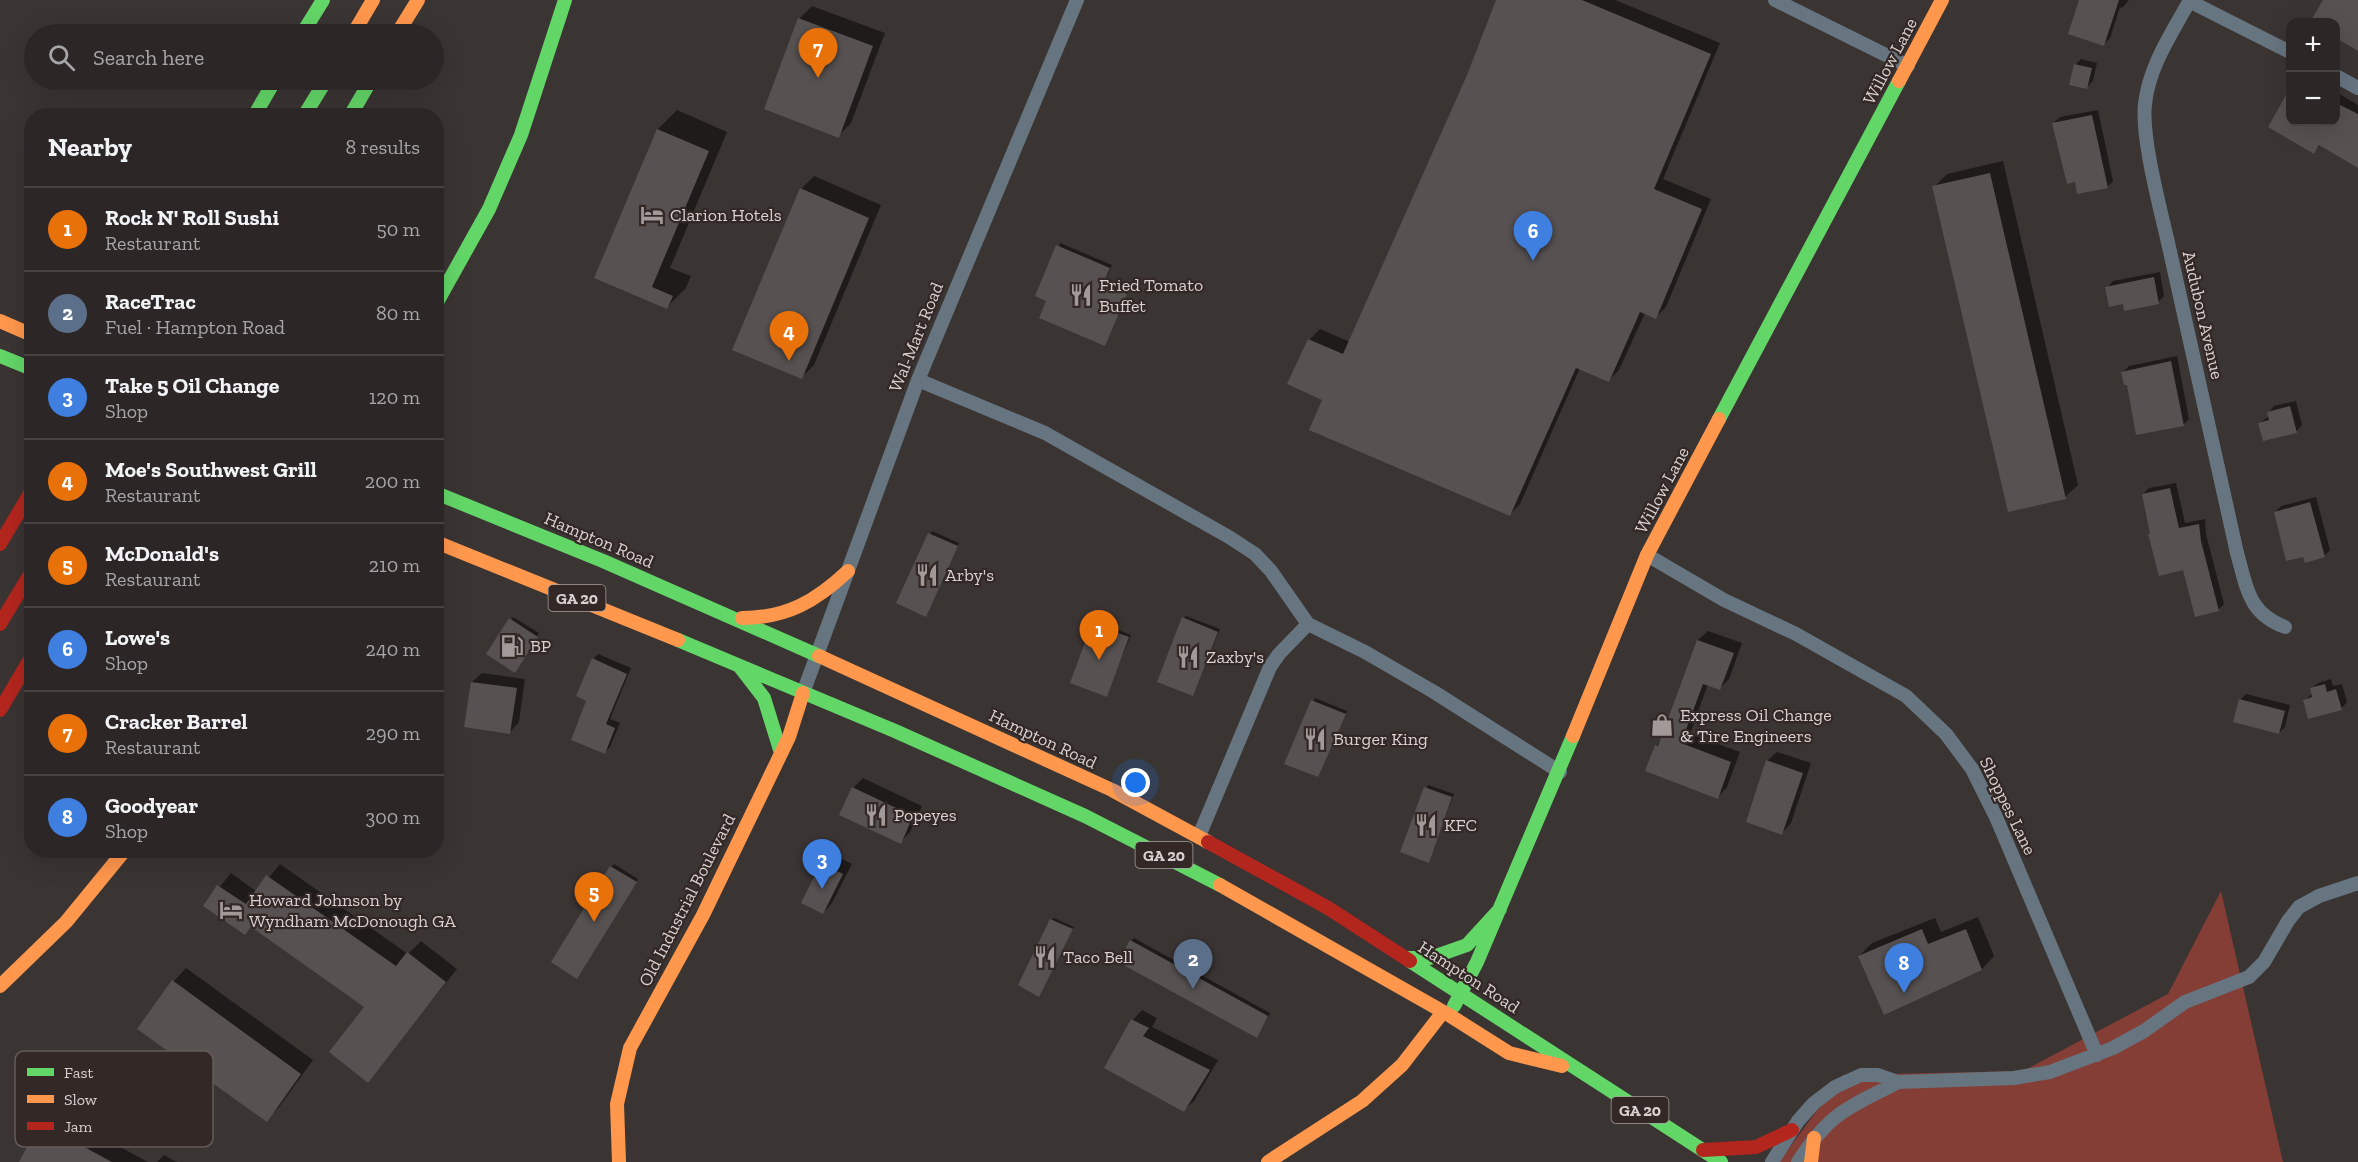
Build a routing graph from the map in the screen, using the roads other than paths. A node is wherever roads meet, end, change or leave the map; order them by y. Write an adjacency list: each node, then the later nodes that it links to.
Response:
1 (323, 0): 9 (main road)
2 (373, 0): 10 (main road)
3 (418, 0): 11 (main road)
4 (565, 0): 22 (main road)
5 (1077, 0): 27 (street, Wal-Mart Road)
6 (1775, 0): 13 (street)
7 (1942, 0): 13 (main road, Willow Lane)
8 (2190, 0): 12 (street); 38 (street, Audubon Avenue)
9 (309, 24)
10 (359, 24)
11 (404, 24)
12 (2286, 50)
13 (1908, 66): 32 (main road, Willow Lane)
14 (2340, 78): 15 (street)
15 (2358, 88)
16 (269, 90): 19 (main road)
17 (320, 90): 20 (main road)
18 (365, 90): 21 (main road)
19 (259, 108)
20 (309, 108)
21 (355, 108)
22 (444, 290)
23 (3, 323): 24 (main road)
24 (24, 332)
25 (0, 356): 26 (main road)
26 (24, 366)
27 (918, 380): 33 (street, Wal-Mart Road); 37 (street)
28 (444, 496): 35 (main road, Hampton Road / GA 20)
29 (24, 504): 30 (main road)
30 (0, 544)
31 (444, 545): 40 (main road, GA 20)
32 (1647, 555): 45 (main road, Willow Lane); 54 (street, Shoppes Lane)
33 (848, 571): 35 (main road); 39 (street, Wal-Mart Road)
34 (24, 585): 36 (main road)
35 (731, 617): 39 (main road, Hampton Road / GA 20)
36 (0, 624)
37 (1308, 624): 45 (street); 46 (street)
38 (2285, 627)
39 (817, 655): 42 (street, Wal-Mart Road); 46 (main road, Hampton Road / GA 20)
40 (739, 666): 42 (main road, GA 20); 44 (main road)
41 (24, 670): 43 (main road)
42 (803, 693): 44 (main road, Old Industrial Boulevard); 53 (main road, GA 20)
43 (0, 710)
44 (781, 753): 60 (main road, Old Industrial Boulevard)
45 (1560, 772): 49 (main road, Willow Lane)
46 (1199, 836): 50 (main road, Hampton Road / GA 20)
47 (119, 858): 51 (main road)
48 (2358, 883): 54 (street)
49 (1500, 909): 50 (main road); 52 (main road, Willow Lane)
50 (1408, 958): 52 (main road, Hampton Road / GA 20)
51 (0, 986)
52 (1461, 992): 53 (main road, Willow Lane); 55 (main road, Hampton Road / GA 20)
53 (1446, 1013): 55 (main road, GA 20); 61 (main road, Willow Lane)
54 (2097, 1055): 56 (street)
55 (1578, 1070): 59 (main road, Hampton Road / GA 20)
56 (1898, 1082): 57 (street); 58 (street)
57 (1792, 1130): 59 (main road); 63 (street)
58 (1814, 1138): 64 (street); 65 (main road)
59 (1703, 1150): 62 (main road, Hampton Road / GA 20)
60 (619, 1162)
61 (1268, 1162)
62 (1721, 1162)
63 (1772, 1162)
64 (1798, 1162)
65 (1811, 1162)

